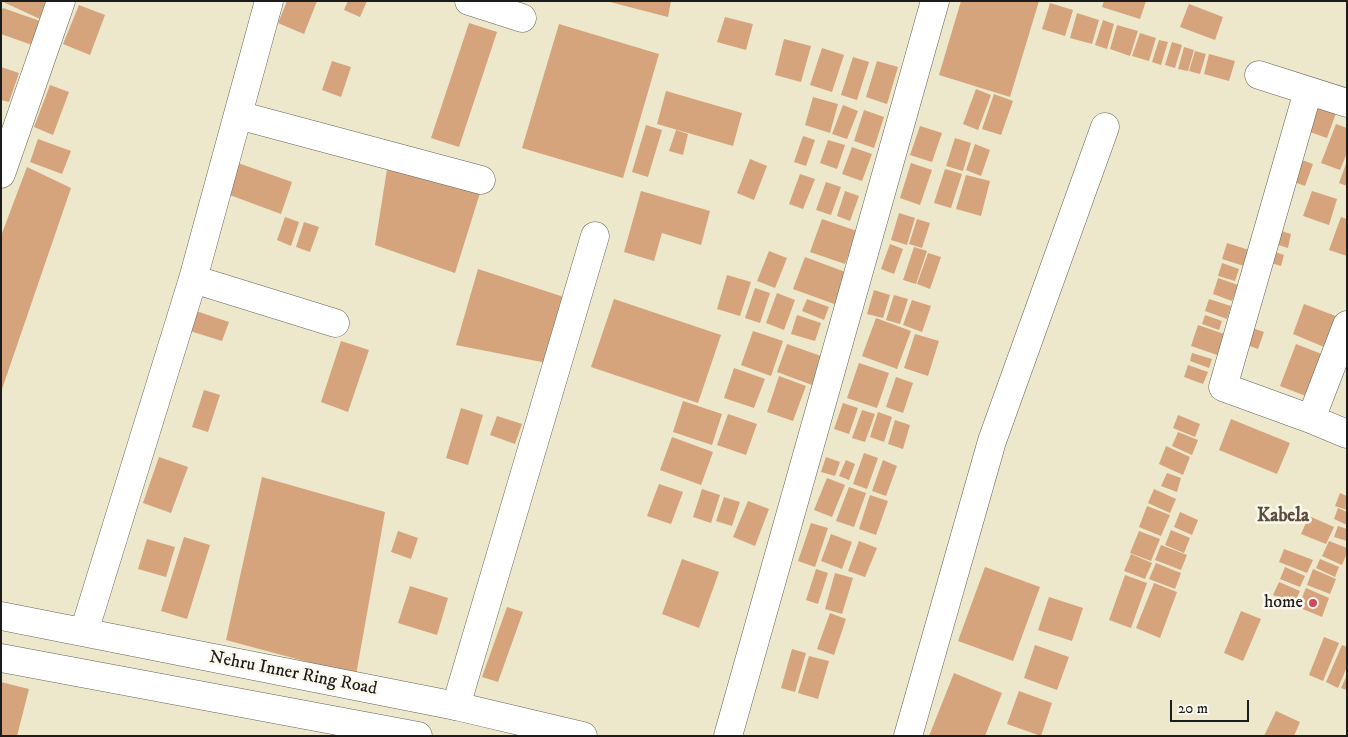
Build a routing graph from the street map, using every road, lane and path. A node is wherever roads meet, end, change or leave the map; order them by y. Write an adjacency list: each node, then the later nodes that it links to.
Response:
1 (61, 1): 11 (street)
2 (269, 1): 9 (street)
3 (469, 1): 5 (street)
4 (935, 1): 25 (street)
5 (522, 18)
6 (1259, 75): 7 (street)
7 (1308, 91): 8 (street); 17 (street)
8 (1344, 94)
9 (238, 115): 12 (street); 14 (street)
10 (1104, 127): 26 (street)
11 (1, 174)
12 (481, 180)
13 (595, 236): 22 (street)
14 (193, 279): 15 (street); 20 (street)
15 (335, 323)
16 (1347, 325): 17 (street)
17 (1311, 419): 18 (street)
18 (1347, 434)
19 (1, 616): 20 (street, Nehru Inner Ring Road)
20 (84, 632): 22 (street, Nehru Inner Ring Road)
21 (1, 658): 23 (street)
22 (456, 706): 24 (street, Nehru Inner Ring Road)
23 (418, 736)
24 (583, 736)
25 (728, 736)
26 (908, 736)

